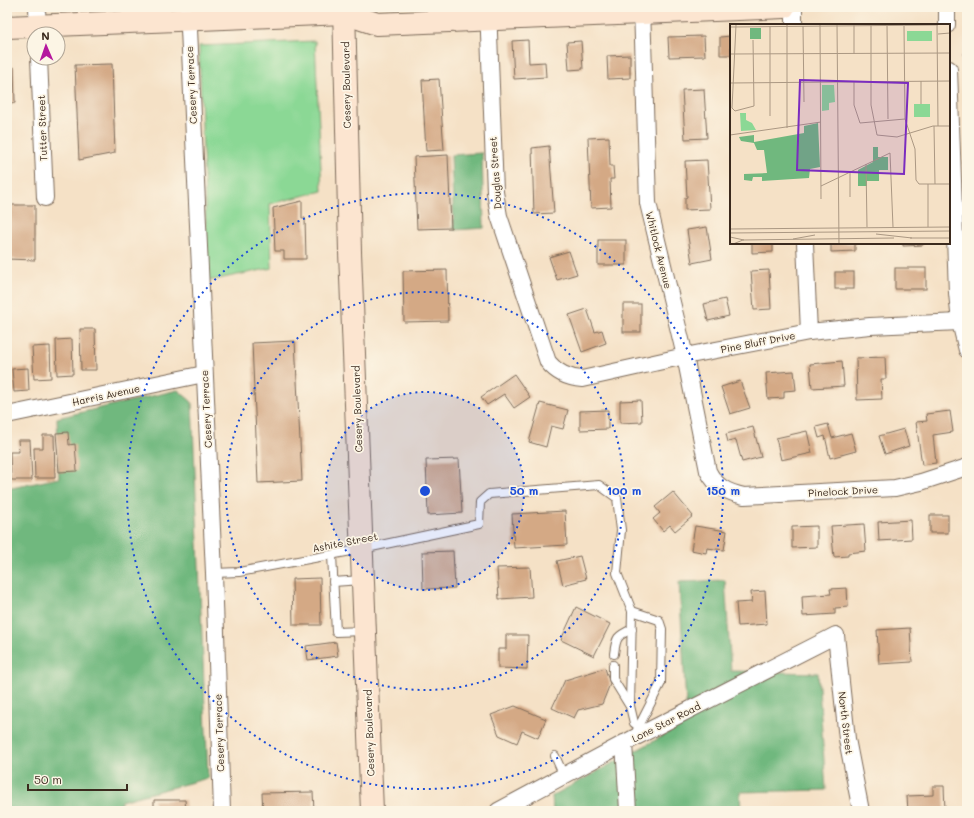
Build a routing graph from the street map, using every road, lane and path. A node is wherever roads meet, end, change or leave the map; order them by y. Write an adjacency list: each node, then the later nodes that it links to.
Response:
1 (784, 7): 5 (main road)
2 (794, 7): 9 (street)
3 (947, 7): 10 (street)
4 (349, 9): 6 (main road); 7 (main road); 25 (main road, Cesery Boulevard)
5 (642, 10): 7 (main road); 19 (street, Whitlock Avenue)
6 (188, 13): 8 (main road); 20 (street, Cesery Terrace)
7 (488, 13): 21 (street, Douglas Street)
8 (37, 22): 11 (main road)
9 (794, 24)
10 (948, 24)
11 (7, 27)
12 (39, 66): 14 (street, Tutter Street)
13 (950, 97): 16 (street)
14 (45, 198)
15 (805, 244): 17 (street)
16 (960, 322): 17 (street, Pine Bluff Drive); 18 (street)
17 (809, 332): 19 (street, Pine Bluff Drive)
18 (967, 350)
19 (685, 356): 21 (street, Pine Bluff Drive); 24 (street, Whitlock Avenue)
20 (204, 374): 22 (street, Harris Avenue); 27 (street, Cesery Terrace)
21 (561, 374)
22 (7, 415)
23 (967, 467): 24 (street, Pinelock Drive)
24 (718, 486)
25 (362, 549): 26 (lane, Ashite Street); 28 (main road, Cesery Boulevard); 30 (lane, Ashite Street)
26 (332, 555): 27 (lane, Ashite Street); 29 (lane)
27 (214, 573): 40 (street, Cesery Terrace)
28 (364, 580): 29 (lane); 32 (main road, Cesery Boulevard)
29 (333, 582): 32 (lane)
30 (632, 611): 31 (lane); 37 (lane)
31 (632, 629): 34 (lane); 36 (lane)
32 (366, 631): 41 (main road, Cesery Boulevard)
33 (836, 635): 37 (street, Lone Star Road); 44 (street, North Street)
34 (614, 654)
35 (613, 665): 36 (lane)
36 (630, 706): 37 (lane)
37 (633, 733): 39 (street, Lone Star Road); 43 (street)
38 (555, 756): 39 (lane)
39 (564, 776): 42 (street, Lone Star Road)
40 (222, 811)
41 (372, 811)
42 (498, 811)
43 (628, 811)
44 (861, 811)

